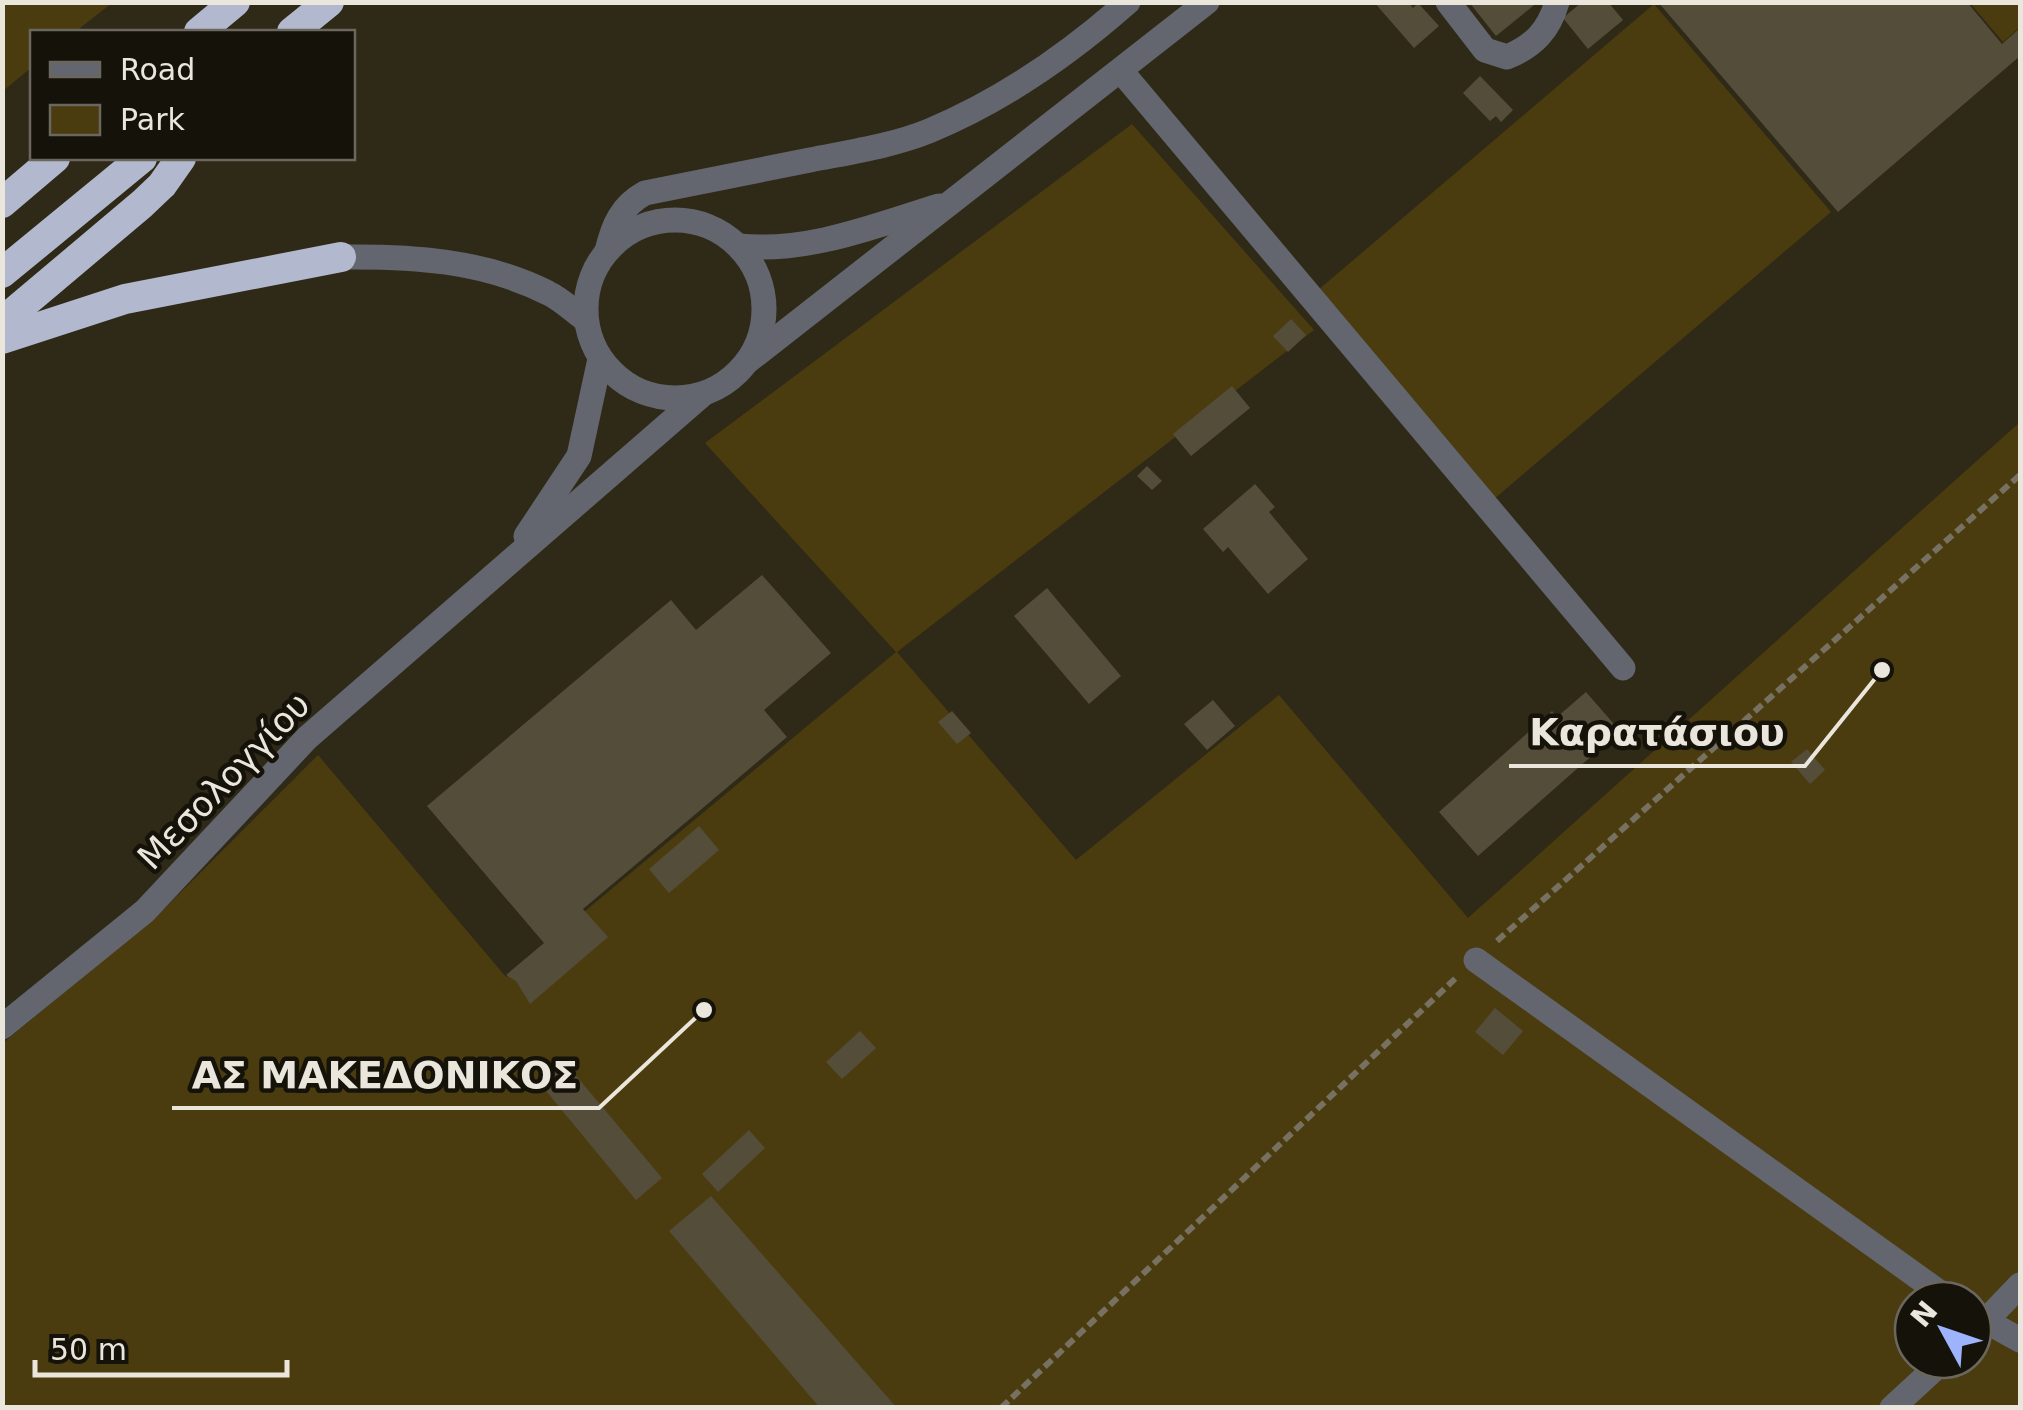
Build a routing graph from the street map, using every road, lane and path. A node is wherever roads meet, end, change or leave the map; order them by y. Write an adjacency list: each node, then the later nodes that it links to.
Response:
1 (209, 2): 8 (highway)
2 (234, 2): 9 (highway)
3 (328, 2): 10 (highway)
4 (1128, 2): 18 (street)
5 (1207, 2): 11 (street)
6 (1448, 2): 7 (street)
7 (1557, 2)
8 (191, 30)
9 (201, 30)
10 (294, 30)
11 (1120, 72): 16 (street); 29 (street)
12 (52, 160): 15 (highway)
13 (140, 160): 20 (highway)
14 (180, 160): 22 (highway)
15 (2, 202)
16 (953, 202): 17 (street); 25 (street)
17 (739, 246): 18 (street); 25 (street)
18 (606, 251): 21 (street)
19 (341, 258): 21 (street); 23 (highway)
20 (2, 274)
21 (586, 320): 24 (street)
22 (2, 322)
23 (2, 338)
24 (600, 359): 26 (street); 28 (street, Μεσολογγίου)
25 (748, 360): 26 (street)
26 (702, 394): 28 (street, Μεσολογγίου)
27 (2020, 475): 30 (path)
28 (492, 579): 31 (street, Μεσολογγίου)
29 (1623, 668)
30 (1476, 960): 32 (street); 38 (path)
31 (2, 1027)
32 (1922, 1280)
33 (2020, 1285): 34 (street)
34 (1993, 1309)
35 (1993, 1329): 36 (street)
36 (2020, 1340)
37 (1922, 1380): 39 (street)
38 (1001, 1408)
39 (1892, 1408)

